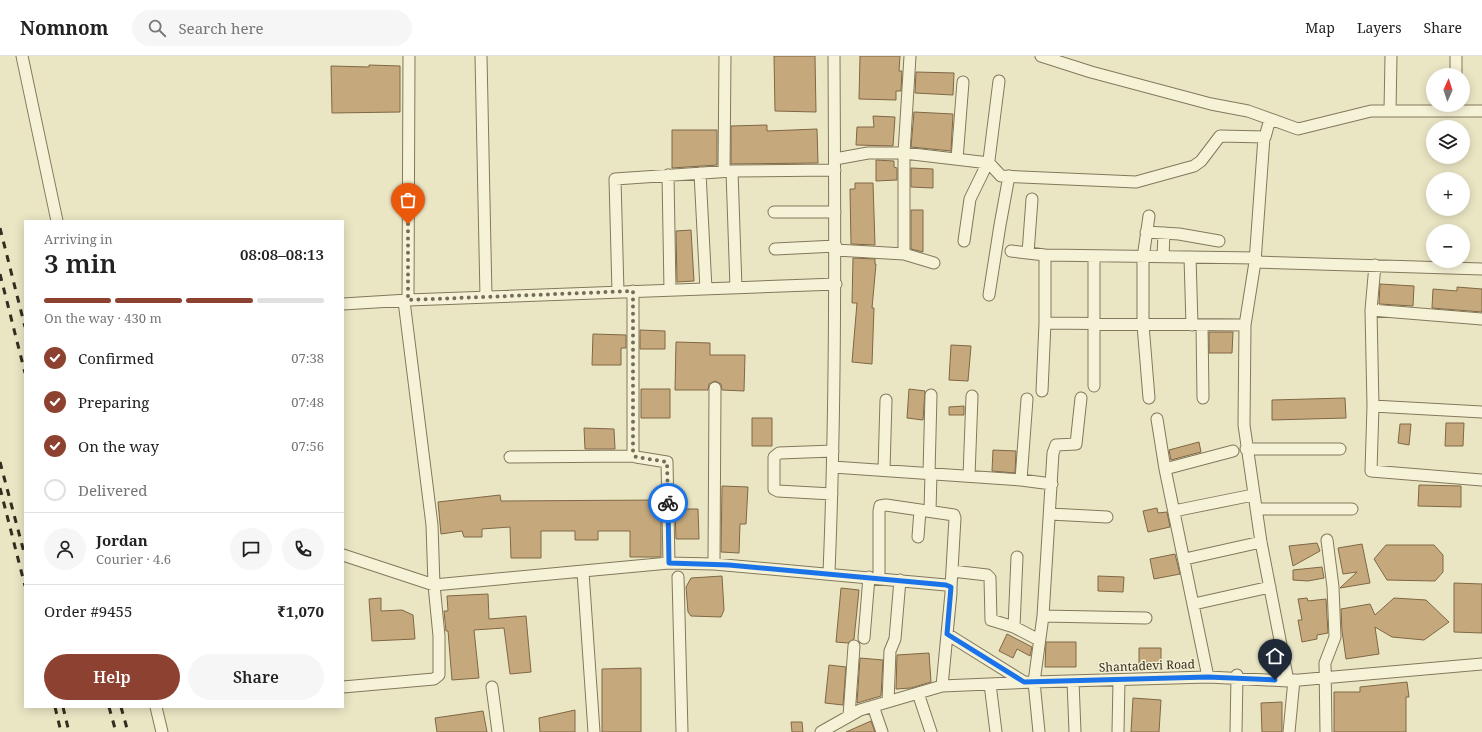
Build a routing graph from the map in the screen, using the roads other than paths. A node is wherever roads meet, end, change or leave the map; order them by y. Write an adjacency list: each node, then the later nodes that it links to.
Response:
1 (22, 56): 31 (street)
2 (409, 56): 58 (street)
3 (481, 56): 57 (street)
4 (725, 56): 23 (street)
5 (834, 56): 22 (street)
6 (910, 56): 19 (street)
7 (1041, 56): 17 (street)
8 (1391, 56): 16 (street)
9 (1456, 56): 10 (street)
10 (1456, 68)
11 (999, 81): 21 (street)
12 (963, 82): 20 (street)
13 (1426, 109): 16 (street)
14 (1470, 109): 15 (street)
15 (1482, 110)
16 (1390, 111): 17 (street)
17 (1270, 119): 18 (street)
18 (1264, 137): 26 (street); 46 (street)
19 (904, 153): 20 (street); 22 (street); 40 (street)
20 (957, 159): 21 (street)
21 (989, 163): 26 (street); 34 (street)
22 (835, 164): 23 (street); 29 (street)
23 (728, 171): 24 (street); 51 (street)
24 (700, 173): 25 (street); 52 (street)
25 (668, 175): 53 (street); 55 (street)
26 (1009, 176): 56 (street)
27 (1032, 199): 39 (street)
28 (774, 212): 29 (street)
29 (835, 212): 36 (street)
30 (1148, 216): 32 (street)
31 (57, 220)
32 (1146, 232): 33 (street); 45 (street)
33 (1164, 233): 35 (street); 43 (street)
34 (964, 241)
35 (1219, 241)
36 (836, 248): 37 (street); 40 (street); 50 (street)
37 (775, 249)
38 (1011, 251): 39 (street)
39 (1028, 253): 41 (street)
40 (904, 254): 47 (street)
41 (1045, 255): 42 (street); 62 (street)
42 (1094, 256): 45 (street); 63 (street)
43 (1163, 257): 44 (street); 45 (street)
44 (1190, 257): 46 (street); 65 (street)
45 (1143, 258): 64 (street)
46 (1256, 260): 48 (street); 66 (street)
47 (934, 263)
48 (1375, 264): 49 (street); 60 (street)
49 (1482, 270)
50 (836, 284): 51 (street); 82 (street)
51 (736, 288): 52 (street)
52 (706, 289): 53 (street)
53 (670, 290): 54 (street)
54 (633, 291): 55 (street); 84 (street)
55 (618, 292): 57 (street)
56 (989, 295)
57 (486, 297): 58 (street)
58 (406, 300): 59 (street); 116 (street)
59 (344, 304)
60 (1372, 310): 61 (street); 77 (street)
61 (1482, 319)
62 (1045, 323): 63 (street); 69 (street)
63 (1094, 323): 64 (street); 67 (street)
64 (1143, 325): 65 (street); 73 (street)
65 (1197, 325): 66 (street); 74 (street)
66 (1245, 325): 80 (street)
67 (1094, 386)
68 (715, 388): 109 (street)
69 (1042, 391)
70 (931, 395): 89 (street)
71 (972, 396): 90 (street)
72 (1081, 398): 93 (street)
73 (1149, 398)
74 (1203, 398)
75 (1027, 399): 91 (street)
76 (886, 400): 88 (street)
77 (1373, 406): 78 (street); 92 (street)
78 (1482, 412)
79 (1157, 419): 87 (street)
80 (1246, 449): 81 (street); 95 (street)
81 (1340, 449)
82 (834, 451): 86 (street); 94 (street)
83 (1233, 451): 87 (street)
84 (634, 456): 85 (street); 108 (street)
85 (510, 457)
86 (833, 466): 88 (street); 94 (street)
87 (1165, 469): 99 (street)
88 (884, 470): 89 (street)
89 (930, 473): 90 (street); 98 (street)
90 (969, 476): 91 (street)
91 (1021, 480): 93 (street)
92 (1482, 480)
93 (1052, 484): 100 (street)
94 (832, 494): 112 (street)
95 (1253, 495): 96 (street); 99 (street)
96 (1256, 509): 97 (street); 104 (street)
97 (1352, 509)
98 (925, 511): 102 (street); 110 (street); 114 (street)
99 (1174, 511): 107 (street)
100 (1050, 514): 101 (street); 120 (street)
101 (1107, 517)
102 (918, 537)
103 (1327, 540): 130 (street)
104 (1261, 542): 107 (street); 118 (street)
105 (344, 555): 116 (street)
106 (1017, 556): 122 (street)
107 (1184, 559): 119 (street)
108 (669, 563): 109 (street); 111 (street)
109 (714, 564): 112 (street)
110 (952, 571): 117 (street); 122 (street)
111 (582, 572): 116 (street); 147 (street)
112 (829, 573): 114 (street)
113 (678, 577): 148 (street)
114 (874, 578): 115 (street); 124 (street)
115 (900, 580): 117 (street); 140 (street)
116 (434, 585): 137 (street)
117 (951, 587): 123 (street)
118 (1270, 587): 119 (street); 133 (street)
119 (1194, 604): 128 (street)
120 (1042, 616): 121 (street); 125 (street)
121 (1146, 618)
122 (1014, 627): 125 (street)
123 (947, 634): 134 (street); 136 (street)
124 (864, 638)
125 (1040, 640): 134 (street)
126 (854, 646): 143 (street)
127 (1482, 664): 130 (street, Shantadevi Road)
128 (1208, 677): 129 (street, Shantadevi Road); 131 (street, Shantadevi Road)
129 (1237, 677): 133 (street, Shantadevi Road); 156 (street)
130 (1325, 678): 133 (street, Shantadevi Road); 158 (street)
131 (1119, 680): 132 (street, Shantadevi Road); 155 (street)
132 (1073, 681): 134 (street, Shantadevi Road); 154 (street)
133 (1291, 681): 157 (street)
134 (1029, 682): 135 (street, Shantadevi Road); 153 (street)
135 (990, 684): 136 (street, Shantadevi Road); 152 (street)
136 (942, 686): 139 (street, Shantadevi Road)
137 (344, 687)
138 (492, 687): 146 (street)
139 (918, 693): 140 (street, Shantadevi Road); 151 (street)
140 (888, 702): 141 (street, Shantadevi Road)
141 (873, 706): 143 (street, Shantadevi Road); 150 (street)
142 (156, 708): 145 (street)
143 (849, 716): 144 (street, Shantadevi Road)
144 (833, 729): 149 (street, Shantadevi Road)
145 (162, 732)
146 (498, 732)
147 (594, 732)
148 (682, 732)
149 (821, 732)
150 (882, 732)
151 (931, 732)
152 (996, 732)
153 (1039, 732)
154 (1075, 732)
155 (1118, 732)
156 (1236, 732)
157 (1289, 732)
158 (1326, 732)

